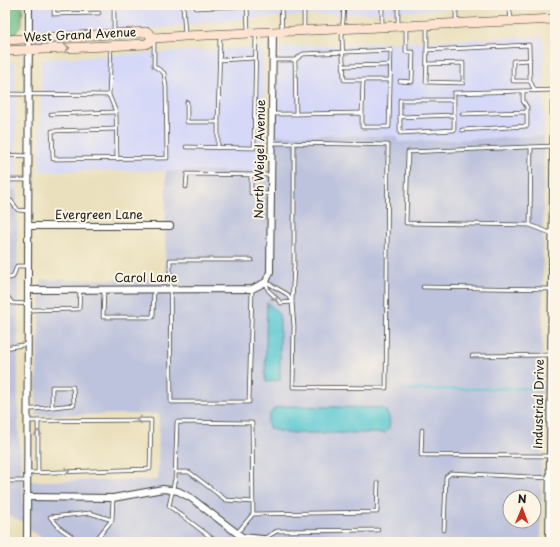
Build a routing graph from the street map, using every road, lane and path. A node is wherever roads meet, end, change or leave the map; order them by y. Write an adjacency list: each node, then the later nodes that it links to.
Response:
1 (29, 5): 30 (street)
2 (54, 5): 16 (lane)
3 (114, 5): 27 (lane)
4 (183, 5): 29 (lane)
5 (247, 5): 6 (lane); 14 (lane); 26 (lane)
6 (259, 5)
7 (281, 5): 25 (lane)
8 (306, 5): 24 (lane)
9 (344, 5): 23 (lane)
10 (382, 5): 22 (lane)
11 (398, 5): 21 (lane)
12 (456, 5): 19 (lane)
13 (509, 5): 18 (lane)
14 (210, 6): 15 (lane)
15 (196, 8)
16 (99, 13)
17 (555, 19): 18 (main road, West Grand Avenue)
18 (511, 21): 19 (main road, West Grand Avenue)
19 (456, 23): 20 (main road, West Grand Avenue)
20 (427, 24): 21 (main road, West Grand Avenue); 35 (lane)
21 (402, 25): 22 (main road, West Grand Avenue); 50 (lane)
22 (382, 26): 23 (main road, West Grand Avenue)
23 (343, 28): 24 (main road, West Grand Avenue); 37 (lane)
24 (304, 30): 25 (main road, West Grand Avenue)
25 (277, 31): 26 (main road, West Grand Avenue); 40 (street, North Weigel Avenue)
26 (252, 33): 28 (main road, West Grand Avenue); 38 (lane)
27 (114, 34): 30 (main road, West Grand Avenue); 31 (main road, West Grand Avenue)
28 (220, 34): 29 (main road, West Grand Avenue); 39 (lane)
29 (184, 36): 31 (main road, West Grand Avenue)
30 (28, 38): 32 (main road, West Grand Avenue); 34 (street)
31 (154, 38): 33 (main road, West Grand Avenue); 82 (lane)
32 (5, 40)
33 (111, 46): 34 (main road, West Grand Avenue, one-way to 33); 57 (lane)
34 (28, 50): 36 (main road, West Grand Avenue); 56 (street)
35 (427, 50): 42 (lane); 43 (lane)
36 (5, 51)
37 (343, 52): 41 (lane); 44 (lane); 45 (lane)
38 (256, 58): 39 (lane); 79 (lane)
39 (219, 60): 47 (lane)
40 (272, 60): 41 (lane); 65 (street, North Weigel Avenue)
41 (295, 60): 66 (lane)
42 (530, 60): 51 (lane); 51 (lane)
43 (426, 64): 43 (lane)
44 (390, 65): 45 (lane); 49 (lane)
45 (343, 66): 48 (lane)
46 (214, 78): 47 (lane)
47 (219, 78): 71 (lane)
48 (363, 80): 49 (lane); 63 (lane)
49 (390, 80): 63 (lane)
50 (400, 81)
51 (530, 81): 54 (lane)
52 (555, 90): 54 (lane)
53 (523, 91): 54 (lane); 59 (lane); 62 (lane)
54 (535, 91)
55 (5, 94): 56 (lane)
56 (29, 95): 57 (lane); 81 (street)
57 (109, 95): 61 (lane)
58 (555, 98): 68 (street, Industrial Drive)
59 (454, 100): 69 (lane); 70 (lane)
60 (187, 102): 71 (lane)
61 (116, 112): 64 (lane); 72 (lane)
62 (527, 112): 67 (lane); 73 (lane)
63 (362, 113): 66 (lane)
64 (51, 114)
65 (271, 114): 66 (lane); 74 (street, North Weigel Avenue)
66 (296, 114)
67 (462, 114)
68 (555, 114): 76 (street, Industrial Drive)
69 (454, 115): 70 (lane); 70 (lane)
70 (400, 117)
71 (218, 122): 79 (lane)
72 (116, 129): 82 (lane); 82 (lane)
73 (462, 130)
74 (270, 143): 75 (lane); 84 (street, North Weigel Avenue)
75 (294, 143): 111 (lane); 111 (lane)
76 (555, 146): 78 (lane); 91 (street, Industrial Drive)
77 (186, 147): 79 (lane)
78 (531, 147): 92 (lane); 92 (lane)
79 (218, 148)
80 (5, 156): 81 (lane)
81 (29, 156): 86 (street)
82 (117, 158)
83 (251, 175): 84 (lane); 87 (lane); 88 (lane)
84 (270, 175): 88 (street, North Weigel Avenue)
85 (5, 180): 86 (lane)
86 (29, 180): 90 (street)
87 (186, 187)
88 (270, 194): 101 (street, North Weigel Avenue)
89 (5, 199): 90 (lane)
90 (29, 210): 93 (street)
91 (554, 221): 95 (street, Industrial Drive)
92 (530, 225): 95 (lane)
93 (29, 226): 94 (street, Evergreen Lane); 98 (street)
94 (170, 226)
95 (553, 234): 97 (street, Industrial Drive)
96 (252, 260): 104 (lane)
97 (554, 263): 99 (street, Industrial Drive)
98 (28, 266): 100 (lane); 107 (street)
99 (554, 274): 106 (street, Industrial Drive)
100 (5, 279)
101 (265, 283): 105 (street, Carol Lane); 111 (lane); 111 (lane, one-way to 111)
102 (423, 287): 106 (lane)
103 (154, 289): 104 (street, Carol Lane); 109 (street, Carol Lane); 109 (lane)
104 (170, 289): 105 (street, Carol Lane); 105 (lane)
105 (252, 289)
106 (552, 289): 113 (street, Industrial Drive)
107 (28, 290): 108 (street, Carol Lane); 112 (street)
108 (80, 290): 109 (street, Carol Lane); 112 (lane)
109 (104, 290)
110 (5, 293): 112 (lane)
111 (292, 302)
112 (28, 307): 114 (street)
113 (553, 319): 116 (street, Industrial Drive)
114 (28, 344): 115 (lane); 120 (street)
115 (5, 348)
116 (552, 355): 117 (lane); 118 (street, Industrial Drive)
117 (472, 356)
118 (554, 380): 123 (street, Industrial Drive)
119 (52, 406): 119 (lane); 120 (lane)
120 (28, 410): 121 (street)
121 (28, 421): 122 (lane); 129 (street)
122 (38, 421): 127 (lane, one-way to 122); 127 (lane, one-way to 122)
123 (553, 421): 125 (street, Industrial Drive)
124 (422, 430): 125 (lane)
125 (550, 456): 130 (street, Industrial Drive)
126 (5, 464): 131 (lane)
127 (38, 472): 129 (lane)
128 (176, 472): 134 (lane); 137 (lane); 137 (lane)
129 (28, 473): 132 (street)
130 (552, 476): 138 (street, Industrial Drive); 143 (lane)
131 (6, 481): 132 (lane)
132 (28, 481): 135 (street)
133 (378, 483): 139 (lane)
134 (172, 490): 136 (street); 144 (street); 151 (lane)
135 (28, 497): 136 (street); 148 (street)
136 (113, 498): 140 (lane)
137 (252, 502): 139 (lane)
138 (552, 504): 141 (street, Industrial Drive)
139 (253, 514): 144 (lane)
140 (112, 520): 149 (lane); 150 (lane)
141 (552, 523): 154 (street, Industrial Drive)
142 (378, 530): 146 (lane)
143 (444, 530)
144 (237, 533): 145 (street)
145 (242, 538): 147 (street); 152 (lane)
146 (263, 539): 147 (street); 153 (lane)
147 (256, 540)
148 (27, 542)
149 (80, 542)
150 (94, 542)
151 (217, 542)
152 (237, 542)
153 (271, 542)
154 (550, 542)

